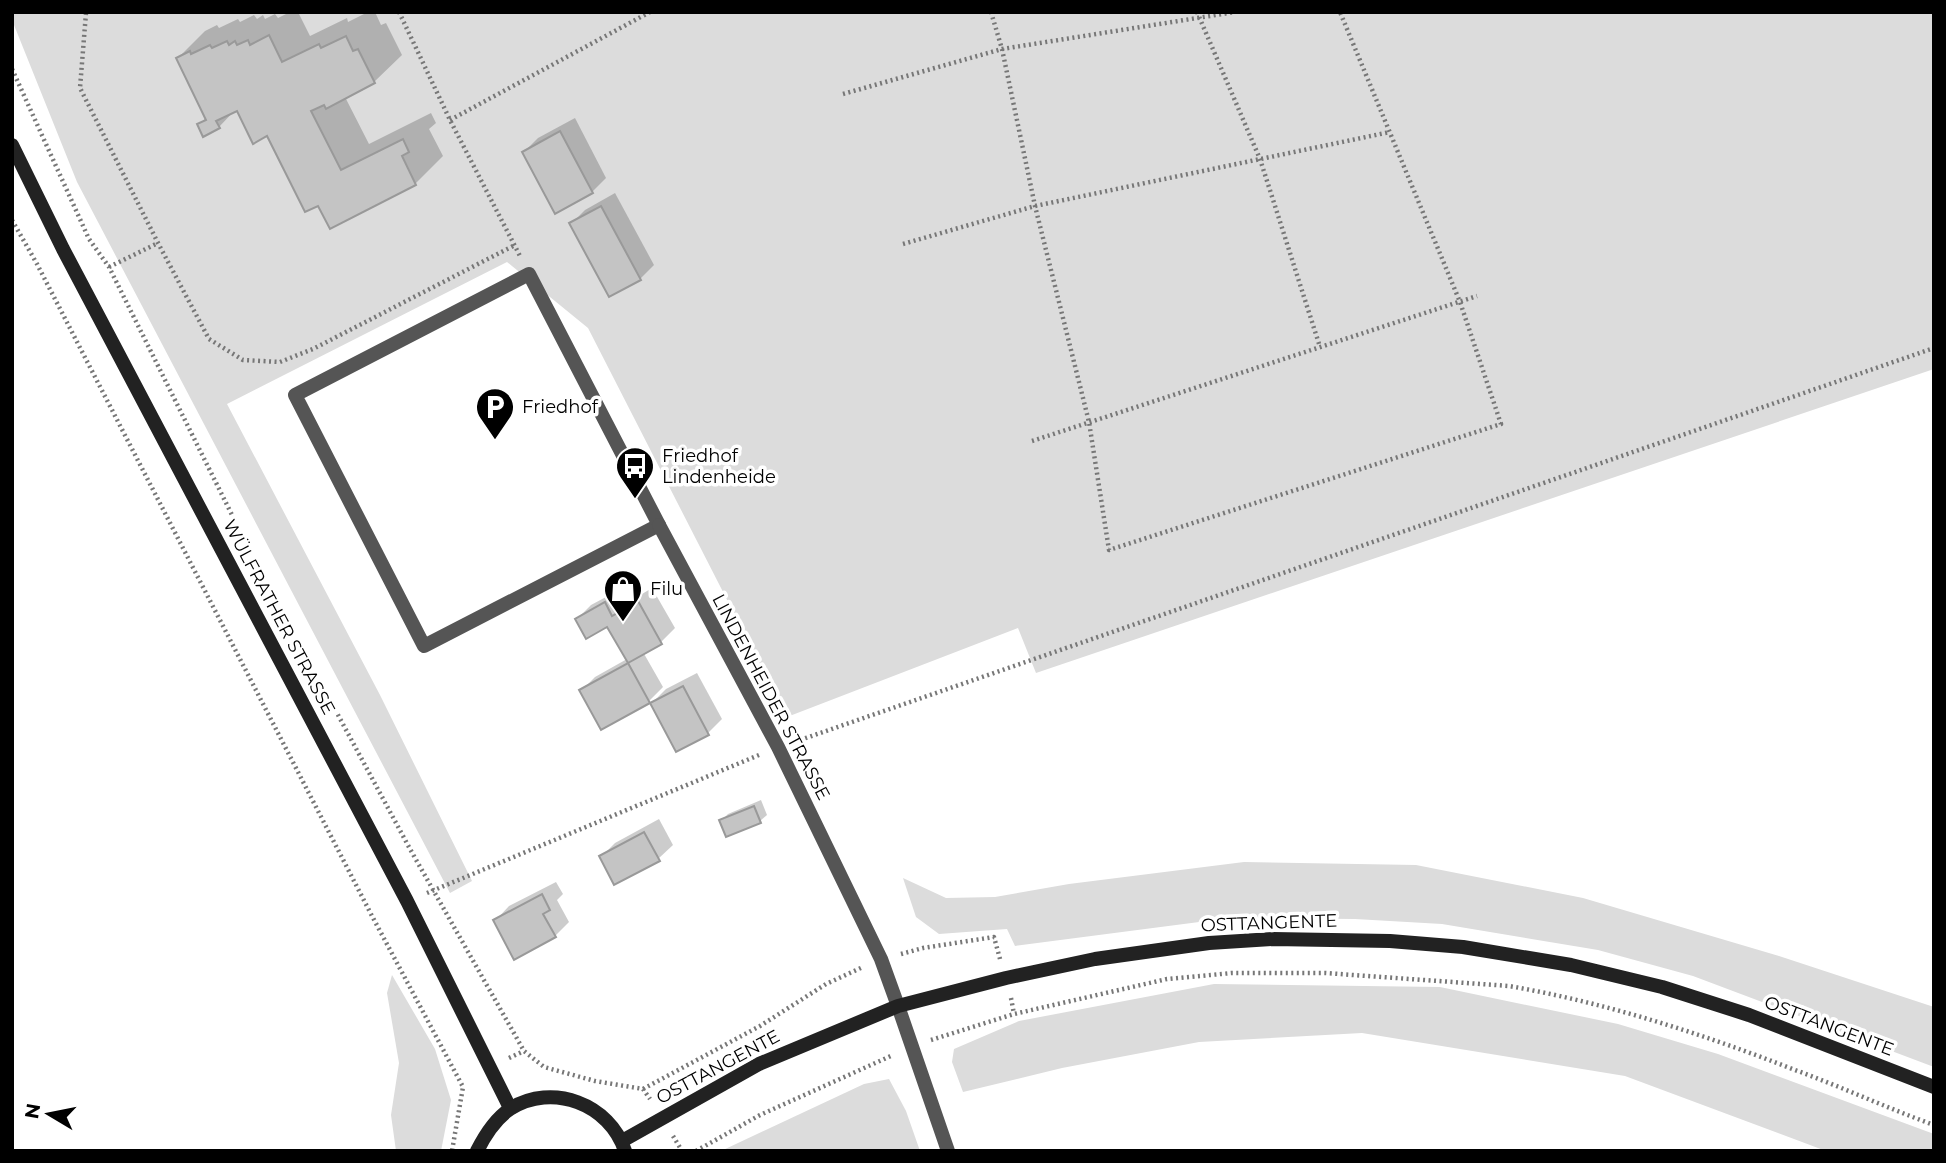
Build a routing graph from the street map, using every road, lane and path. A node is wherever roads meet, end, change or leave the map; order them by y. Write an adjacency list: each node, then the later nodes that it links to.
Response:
1 (86, 12): 17 (path)
2 (399, 12): 11 (path)
3 (650, 12): 11 (path)
4 (990, 12): 8 (path)
5 (1235, 12): 7 (path)
6 (1340, 12): 12 (path)
7 (1198, 15): 8 (path); 14 (path)
8 (1002, 49): 10 (path); 15 (path)
9 (12, 69): 20 (path)
10 (843, 94)
11 (450, 120): 19 (path)
12 (1390, 132): 14 (path); 23 (path)
13 (12, 145): 33 (main road, WÜLFRATHER STRASSE)
14 (1261, 159): 15 (path); 24 (path)
15 (1035, 206): 18 (path); 26 (path)
16 (12, 220): 45 (path)
17 (158, 243): 19 (path); 20 (path)
18 (903, 244)
19 (515, 245): 21 (path)
20 (109, 267): 29 (path)
21 (529, 274): 28 (street, LINDENHEIDER STRASSE); 28 (street)
22 (1477, 296): 23 (path)
23 (1460, 302): 24 (path); 26 (path)
24 (1320, 347): 26 (path)
25 (1934, 348): 31 (path)
26 (1089, 422): 27 (path)
27 (1032, 441)
28 (659, 525): 31 (street, LINDENHEIDER STRASSE)
29 (240, 530)
30 (324, 690): 32 (path)
31 (778, 747): 32 (path); 34 (street, LINDENHEIDER STRASSE)
32 (434, 890): 33 (path); 40 (path)
33 (407, 901): 41 (main road, WÜLFRATHER STRASSE)
34 (881, 959): 35 (path); 36 (street, LINDENHEIDER STRASSE); 40 (path)
35 (1006, 978): 36 (main road, OSTTANGENTE); 37 (path); 39 (main road, OSTTANGENTE)
36 (898, 1006): 38 (street, LINDENHEIDER STRASSE); 42 (main road, OSTTANGENTE)
37 (1014, 1014): 38 (path); 43 (path)
38 (913, 1046): 48 (path); 49 (street, LINDENHEIDER STRASSE)
39 (1934, 1087)
40 (643, 1089): 42 (path)
41 (510, 1108): 44 (main road); 46 (main road)
42 (662, 1118): 44 (main road, OSTTANGENTE); 47 (path)
43 (1934, 1125)
44 (623, 1146)
45 (452, 1151)
46 (477, 1151)
47 (682, 1151)
48 (696, 1151)
49 (948, 1151)

